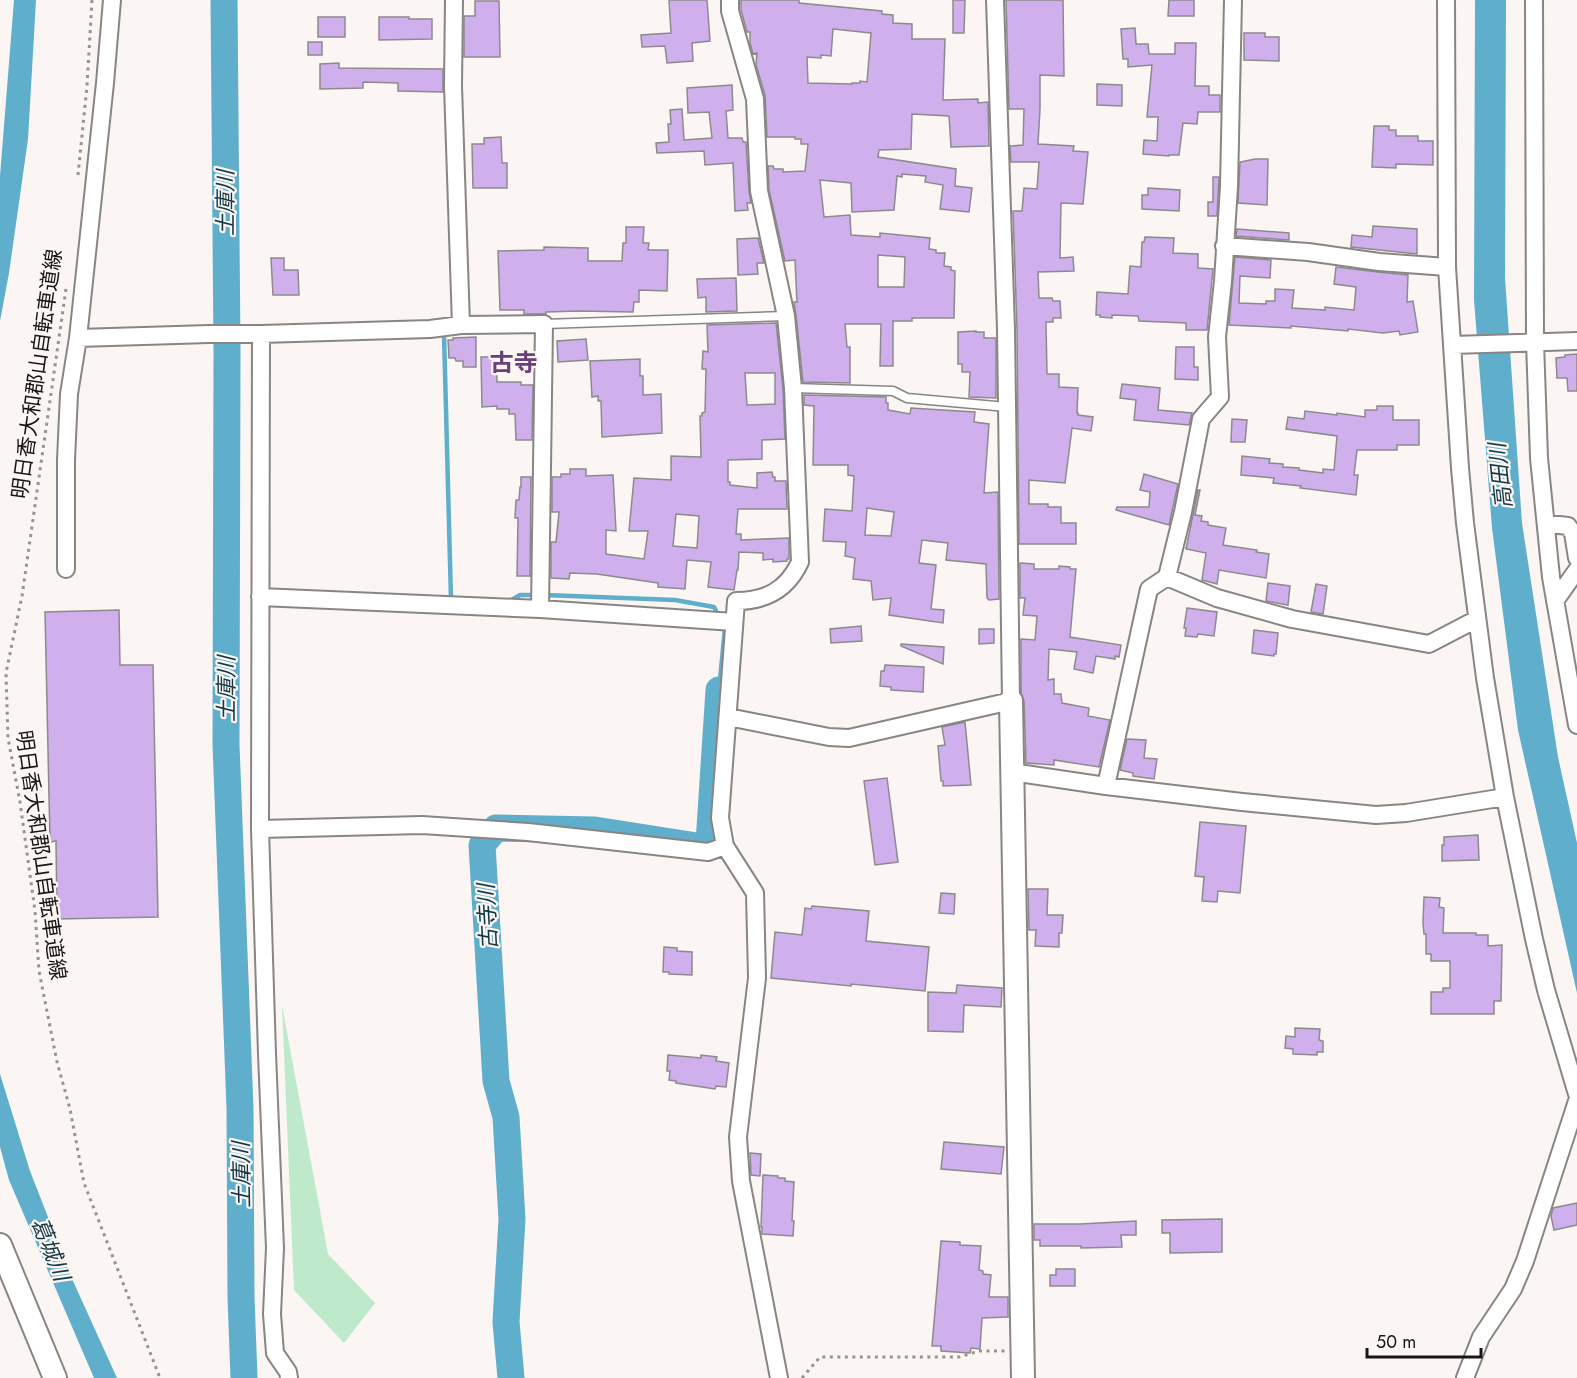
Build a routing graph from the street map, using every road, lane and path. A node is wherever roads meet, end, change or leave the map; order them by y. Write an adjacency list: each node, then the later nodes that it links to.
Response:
1 (92, 0): 9 (path)
2 (112, 0): 17 (street)
3 (454, 0): 15 (street)
4 (730, 0): 13 (street)
5 (995, 0): 22 (street)
6 (1233, 0): 10 (street)
7 (1446, 0): 11 (street)
8 (1534, 0): 19 (street)
9 (77, 179)
10 (1224, 246): 11 (street); 27 (street)
11 (1447, 267): 20 (street)
12 (66, 285): 46 (path, 明日香大和郡山自転車道線)
13 (786, 316): 14 (lane); 21 (street)
14 (544, 324): 15 (street); 30 (street)
15 (461, 325): 16 (street)
16 (253, 334): 17 (street); 28 (street)
17 (78, 338): 25 (street)
18 (1577, 341): 19 (street)
19 (1533, 342): 20 (street); 23 (street)
20 (1454, 344): 31 (street)
21 (793, 388): 22 (lane); 32 (street)
22 (1007, 407): 33 (street)
23 (1546, 525): 24 (street); 29 (street)
24 (1577, 558)
25 (66, 569)
26 (1577, 570): 29 (street)
27 (1167, 577): 31 (street); 37 (street)
28 (260, 597): 30 (street); 39 (street)
29 (1555, 601): 35 (street)
30 (540, 609): 32 (street)
31 (1477, 619): 38 (street)
32 (734, 622): 34 (street)
33 (1011, 701): 34 (street); 36 (street)
34 (728, 717): 40 (street)
35 (1577, 725)
36 (1012, 772): 37 (street); 44 (street)
37 (1106, 786): 38 (street)
38 (1505, 796): 41 (street)
39 (260, 829): 40 (street); 47 (street)
40 (725, 846): 48 (street)
41 (1577, 1094)
42 (1577, 1101): 51 (street)
43 (0, 1245): 45 (street)
44 (1023, 1351): 49 (path); 50 (street)
45 (55, 1378)
46 (160, 1378)
47 (289, 1378)
48 (779, 1378)
49 (802, 1378)
50 (1023, 1378)
51 (1465, 1378)

